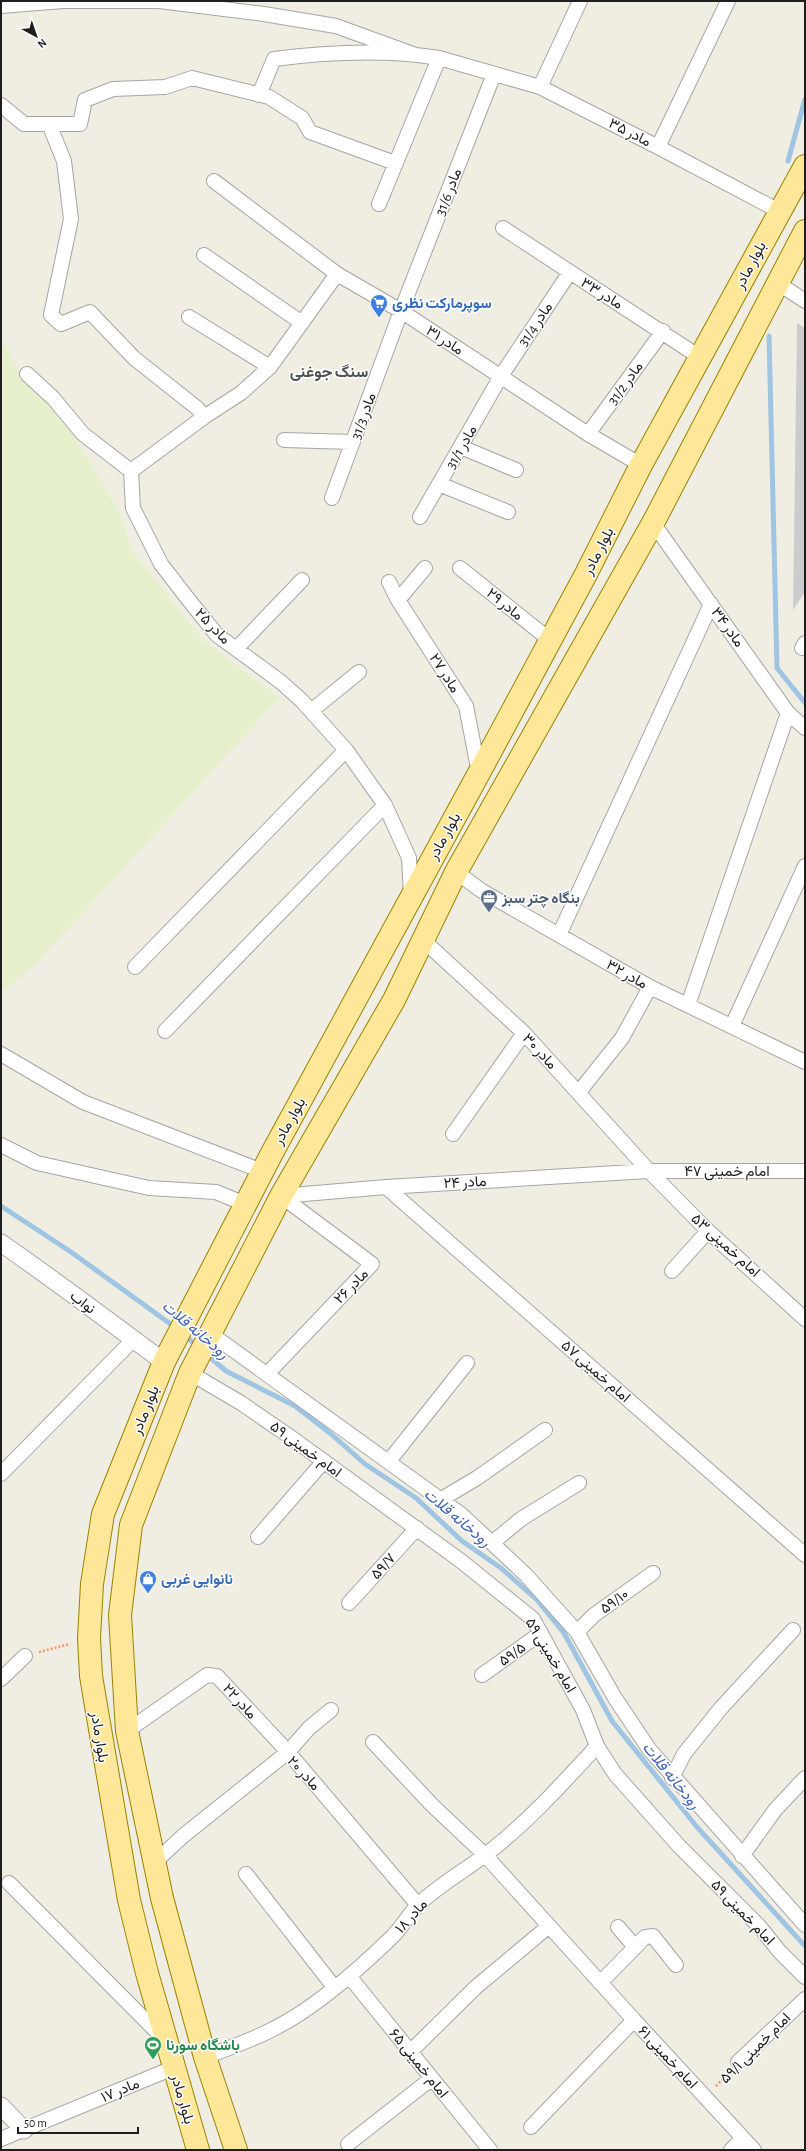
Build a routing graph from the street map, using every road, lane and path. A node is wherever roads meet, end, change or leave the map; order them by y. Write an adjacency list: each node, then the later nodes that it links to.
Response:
1 (580, 1): 7 (street)
2 (728, 1): 11 (street)
3 (1, 6): 4 (street)
4 (413, 54): 5 (street, مادر ۳۵); 8 (street)
5 (439, 58): 6 (street, مادر ۳۵); 12 (street)
6 (494, 74): 7 (street, مادر ۳۵); 24 (street, مادر 31/6)
7 (540, 87): 11 (street, مادر ۳۵)
8 (259, 95): 10 (street); 12 (street)
9 (1, 105): 10 (street)
10 (49, 124): 32 (street)
11 (658, 147): 16 (street, مادر ۳۵)
12 (394, 163): 15 (street)
13 (805, 166): 16 (main road, بلوار مادر)
14 (214, 181): 21 (street, مادر ۳۱)
15 (379, 204)
16 (779, 211): 28 (main road, بلوار مادر)
17 (503, 228): 20 (street, مادر ۳۳)
18 (805, 230): 22 (main road, بلوار مادر)
19 (204, 255): 26 (street)
20 (570, 272): 27 (street, مادر ۳۳); 31 (street, مادر 31/4)
21 (337, 274): 24 (street, مادر ۳۱); 26 (street)
22 (776, 282): 23 (street); 44 (main road, بلوار مادر)
23 (805, 301)
24 (402, 311): 31 (street, مادر ۳۱); 35 (street, مادر 31/3)
25 (189, 317): 29 (street)
26 (302, 323): 29 (street)
27 (663, 331): 28 (street, مادر ۳۳); 33 (street, مادر 31/2)
28 (701, 358): 37 (main road, بلوار مادر)
29 (270, 368): 32 (street)
30 (28, 374): 39 (street)
31 (501, 376): 33 (street, مادر ۳۱); 36 (street, مادر 31/1)
32 (204, 417): 39 (street)
33 (588, 434): 37 (street, مادر ۳۱)
34 (284, 440): 35 (street)
35 (353, 442): 41 (street, مادر 31/3)
36 (460, 447): 38 (street); 40 (street, مادر 31/1)
37 (641, 465): 51 (main road, بلوار مادر)
38 (516, 470)
39 (130, 471): 52 (street, مادر ۲۵)
40 (439, 484): 42 (street); 43 (street, مادر 31/1)
41 (332, 498)
42 (508, 512)
43 (420, 517)
44 (653, 523): 50 (street, مادر ۳۴); 61 (main road, بلوار مادر)
45 (425, 568): 49 (street)
46 (460, 568): 51 (street, مادر ۲۹)
47 (302, 580): 52 (street)
48 (389, 582): 49 (street, مادر ۲۷)
49 (398, 600): 58 (street, مادر ۲۷)
50 (711, 604): 55 (street, مادر ۳۴); 63 (street)
51 (550, 640): 58 (main road, بلوار مادر)
52 (236, 649): 54 (street, مادر ۲۵)
53 (359, 672): 54 (street)
54 (311, 712): 57 (street, مادر ۲۵)
55 (788, 713): 56 (street, مادر ۳۴); 69 (street)
56 (805, 728)
57 (346, 750): 59 (street, مادر ۲۵); 65 (street)
58 (479, 773): 62 (main road, بلوار مادر)
59 (385, 805): 62 (street, مادر ۲۵); 71 (street)
60 (805, 866): 70 (street)
61 (456, 872): 63 (street, مادر ۳۲); 64 (main road, بلوار مادر)
62 (411, 896): 66 (main road, بلوار مادر)
63 (559, 935): 67 (street, مادر ۳۲)
64 (423, 940): 68 (main road, بلوار مادر); 72 (street, مادر ۳۰)
65 (135, 967)
66 (364, 984): 68 (main road); 78 (main road, بلوار مادر)
67 (650, 987): 69 (street, مادر ۳۲); 75 (street)
68 (394, 1000): 82 (main road, بلوار مادر)
69 (688, 1005): 70 (street, مادر ۳۲)
70 (732, 1026): 74 (street, مادر ۳۲)
71 (165, 1031)
72 (524, 1033): 75 (street, مادر ۳۰); 76 (street)
73 (1, 1054): 78 (street)
74 (805, 1062)
75 (579, 1092): 79 (street, مادر ۳۰)
76 (453, 1134)
77 (1, 1145): 83 (street)
78 (262, 1171): 83 (main road, بلوار مادر)
79 (649, 1171): 80 (street, امام خمینی ۴۷); 81 (street, مادر ۲۴); 84 (street, امام خمینی ۵۳)
80 (805, 1171)
81 (386, 1187): 82 (street, مادر ۲۴); 103 (street, امام خمینی ۵۷)
82 (281, 1196): 88 (main road, بلوار مادر); 93 (street, مادر ۲۶)
83 (245, 1204): 90 (main road, بلوار مادر)
84 (708, 1230): 86 (street); 87 (street, امام خمینی ۵۳)
85 (1, 1243): 89 (street, نواب)
86 (672, 1270)
87 (805, 1319)
88 (208, 1338): 92 (main road, بلوار مادر); 93 (street, امام خمینی ۵۹)
89 (134, 1340): 90 (street, نواب); 97 (street)
90 (167, 1356): 109 (main road, بلوار مادر)
91 (467, 1363): 96 (street)
92 (192, 1369): 95 (street, امام خمینی ۵۹); 114 (main road, بلوار مادر)
93 (268, 1374): 96 (street, امام خمینی ۵۹)
94 (545, 1430): 99 (street)
95 (324, 1461): 100 (street, امام خمینی ۵۹); 101 (street)
96 (389, 1461): 99 (street, امام خمینی ۵۹)
97 (1, 1474)
98 (579, 1483): 102 (street)
99 (440, 1500): 102 (street, امام خمینی ۵۹)
100 (417, 1528): 105 (street, ۵۹/۷); 108 (street, امام خمینی ۵۹)
101 (258, 1537)
102 (492, 1543): 107 (street, امام خمینی ۵۹)
103 (805, 1555)
104 (653, 1573): 107 (street, ۵۹/۱۰)
105 (348, 1603)
106 (793, 1630): 118 (street)
107 (577, 1632): 118 (street, امام خمینی ۵۹)
108 (541, 1633): 111 (street, ۵۹/۵); 116 (street, امام خمینی ۵۹)
109 (89, 1638): 110 (path); 137 (main road, بلوار مادر)
110 (25, 1656): 112 (street)
111 (482, 1676)
112 (1, 1679)
113 (331, 1710): 117 (street)
114 (127, 1731): 117 (street, مادر ۲۲); 122 (main road, بلوار مادر)
115 (373, 1742): 120 (street)
116 (597, 1746): 120 (street, مادر ۱۸); 132 (street, امام خمینی ۵۹)
117 (288, 1752): 122 (street, مادر ۲۰); 125 (street, مادر ۲۰)
118 (672, 1778): 121 (street, امام خمینی ۵۹)
119 (805, 1778): 121 (street)
120 (485, 1855): 125 (street, مادر ۱۸); 127 (street)
121 (742, 1856): 126 (street, امام خمینی ۵۹)
122 (153, 1864): 139 (main road, بلوار مادر)
123 (246, 1874): 134 (street)
124 (9, 1884): 137 (street)
125 (418, 1905): 131 (street, مادر ۱۸)
126 (805, 1925)
127 (549, 1926): 133 (street); 138 (street)
128 (618, 1928): 129 (street)
129 (635, 1947): 130 (street); 133 (street)
130 (676, 1965)
131 (348, 1976): 134 (street, مادر ۱۸); 138 (street, امام خمینی ۶۵)
132 (805, 1977)
133 (600, 1983): 136 (street)
134 (334, 1987): 139 (street, مادر ۱۸)
135 (805, 1999): 140 (street, امام خمینی ۵۹/۱)
136 (634, 2020): 143 (street, امام خمینی ۶۱); 145 (street, امام خمینی ۶۱)
137 (168, 2044): 141 (main road, بلوار مادر)
138 (410, 2052): 142 (street, امام خمینی ۶۵)
139 (205, 2057): 151 (main road, بلوار مادر)
140 (738, 2062): 143 (path, امام خمینی ۵۹/۱)
141 (173, 2068): 146 (street, مادر ۱۷); 150 (main road, بلوار مادر)
142 (431, 2079): 149 (street); 152 (street, امام خمینی ۶۵)
143 (705, 2098): 147 (street, امام خمینی ۶۱)
144 (1, 2106): 146 (street)
145 (531, 2127)
146 (24, 2130): 148 (street, مادر ۱۷)
147 (743, 2138): 153 (street); 154 (street, امام خمینی ۶۱)
148 (1, 2139)
149 (348, 2144)
150 (198, 2150)
151 (236, 2150)
152 (490, 2150)
153 (731, 2150)
154 (754, 2150)

